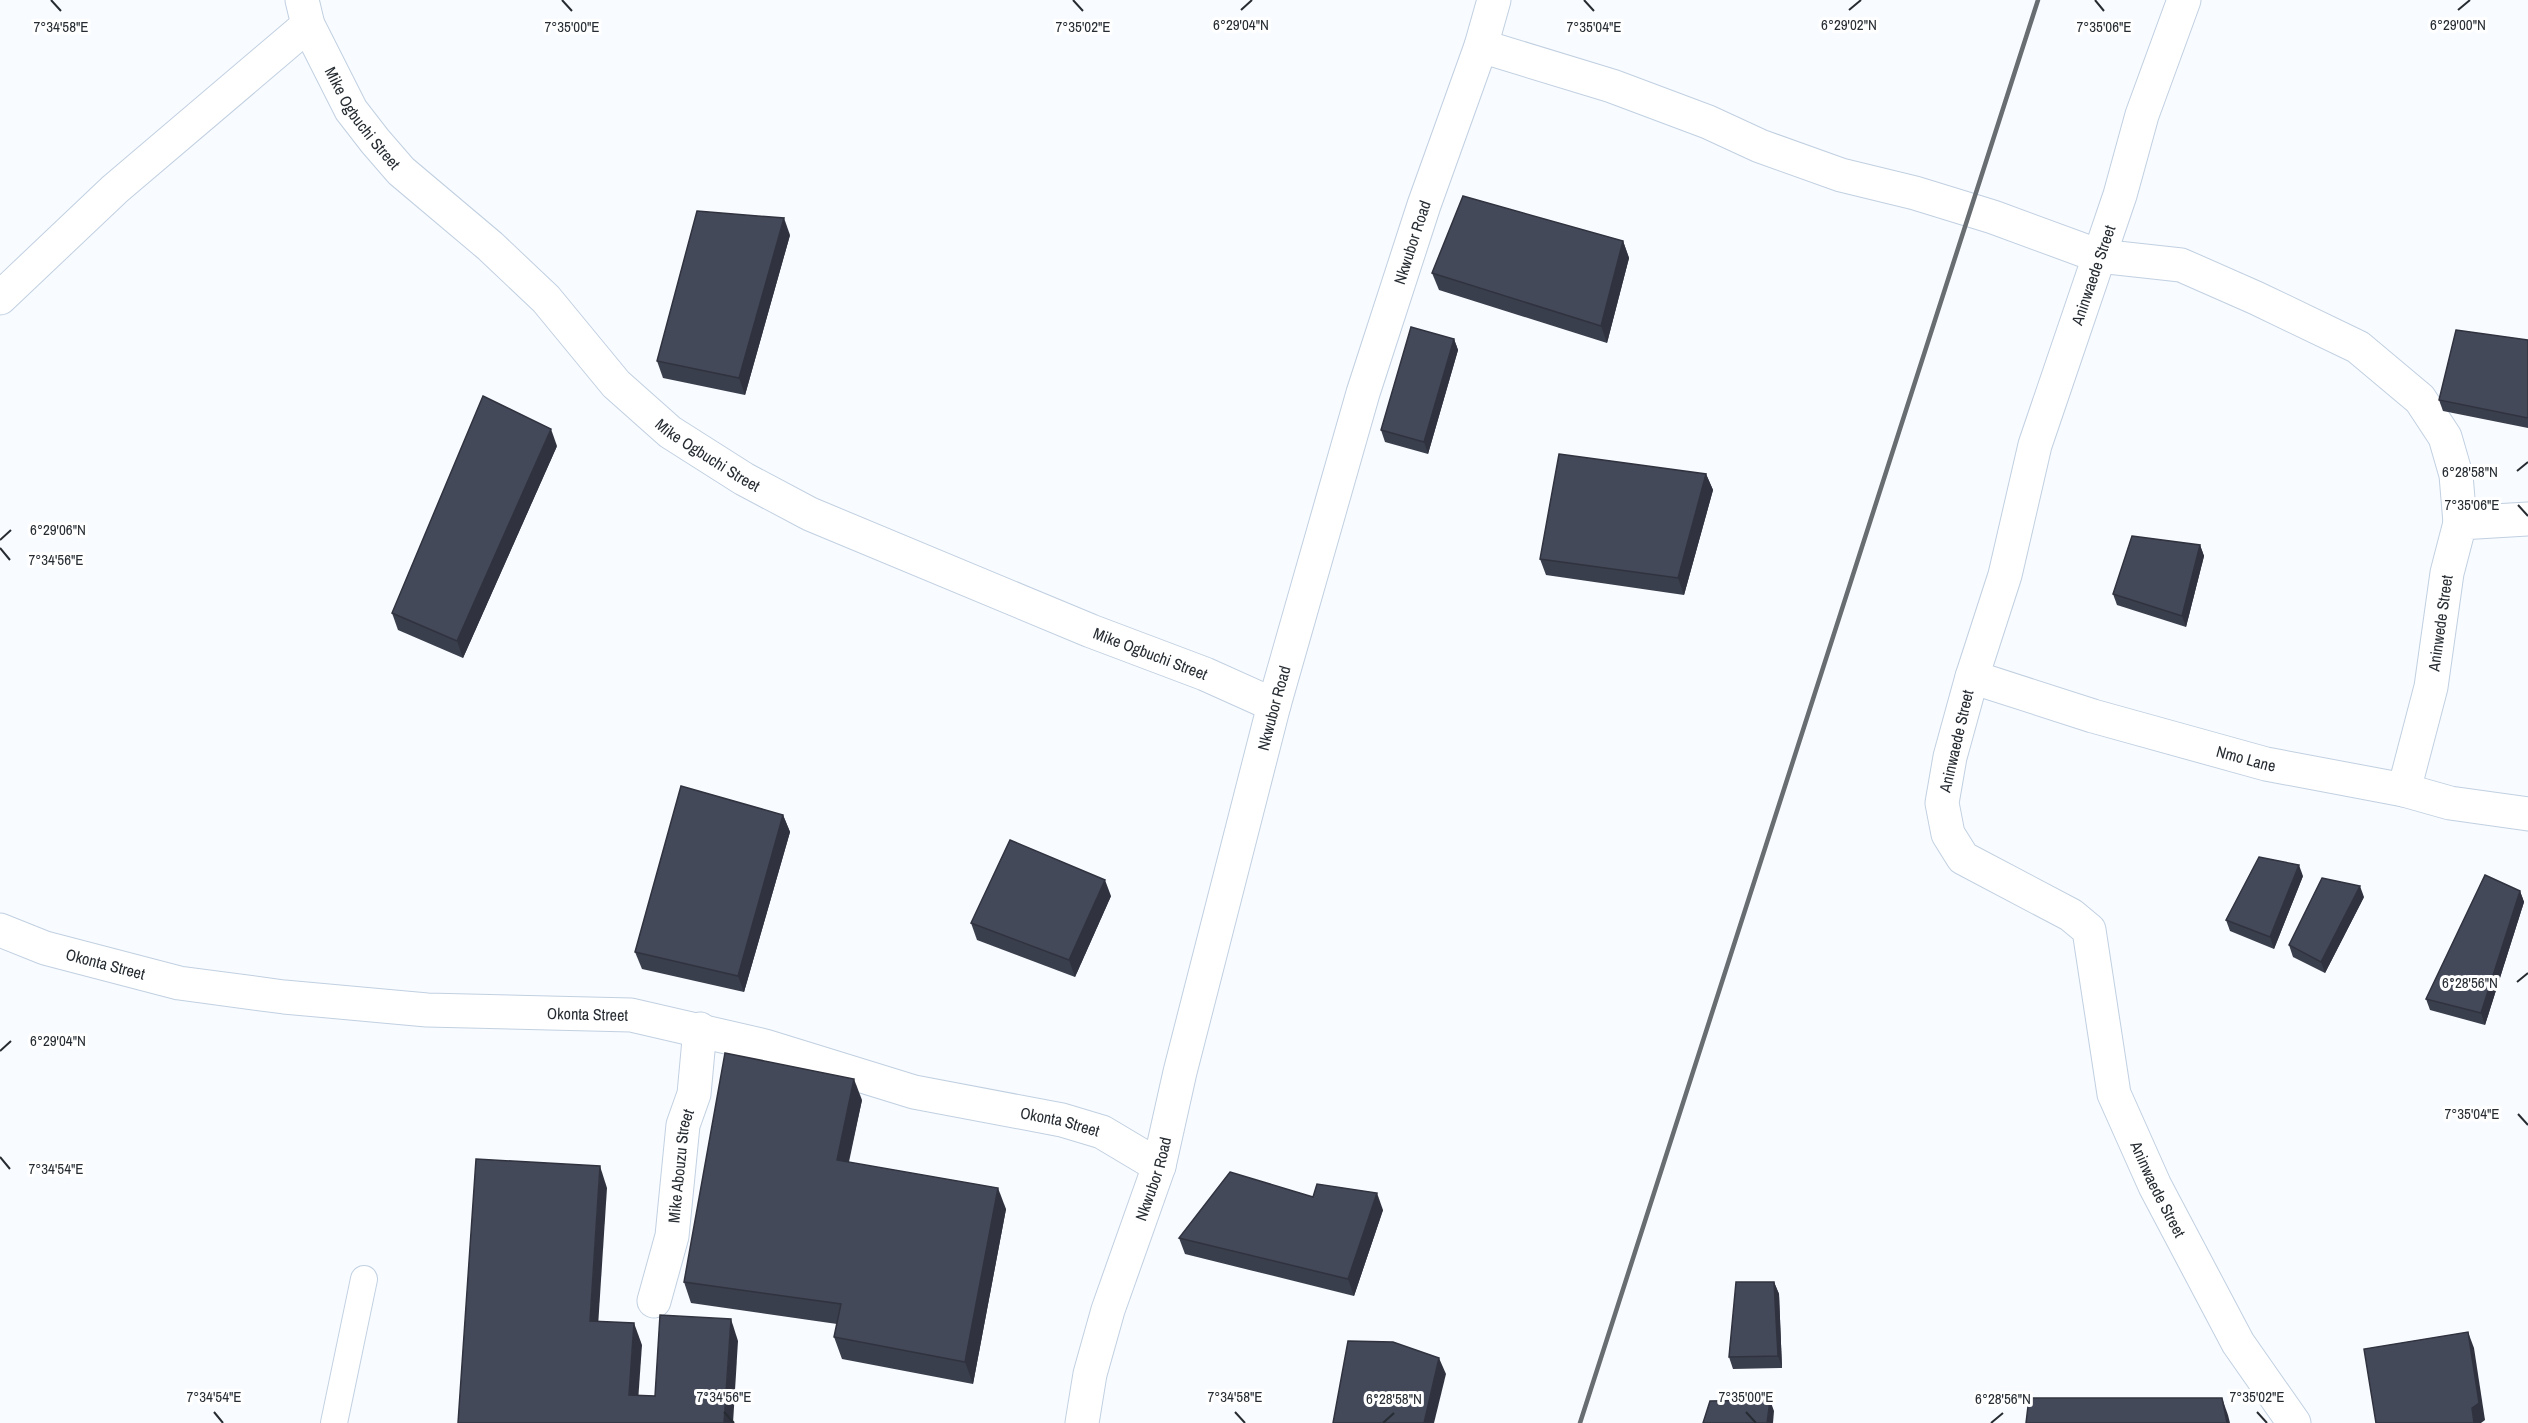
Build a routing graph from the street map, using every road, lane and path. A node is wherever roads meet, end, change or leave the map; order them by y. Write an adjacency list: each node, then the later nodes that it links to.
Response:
1 (1494, 0): 4 (street, Nkwubor Road)
2 (2184, 0): 5 (street, Aninwaede Street)
3 (305, 12): 6 (street); 10 (street, Mike Ogbuchi Street)
4 (1481, 46): 5 (street, Aninwede Street); 10 (street, Nkwubor Road)
5 (2099, 256): 8 (street, Aninwede Street); 9 (street, Aninwaede Street)
6 (0, 298)
7 (2528, 519): 8 (street)
8 (2460, 523): 11 (street, Aninwede Street)
9 (1972, 677): 11 (street, Nmo Lane); 20 (street, Aninwaede Street)
10 (1274, 705): 15 (street, Nkwubor Road)
11 (2404, 790): 12 (street, Nmo Lane)
12 (2528, 814)
13 (0, 930): 14 (street, Okonta Street)
14 (700, 1029): 15 (street, Okonta Street); 17 (street, Mike Abouzu Street)
15 (1159, 1166): 19 (street, Nkwubor Road)
16 (364, 1279): 18 (lane)
17 (654, 1301)
18 (334, 1423)
19 (1082, 1423)
20 (2294, 1423)

